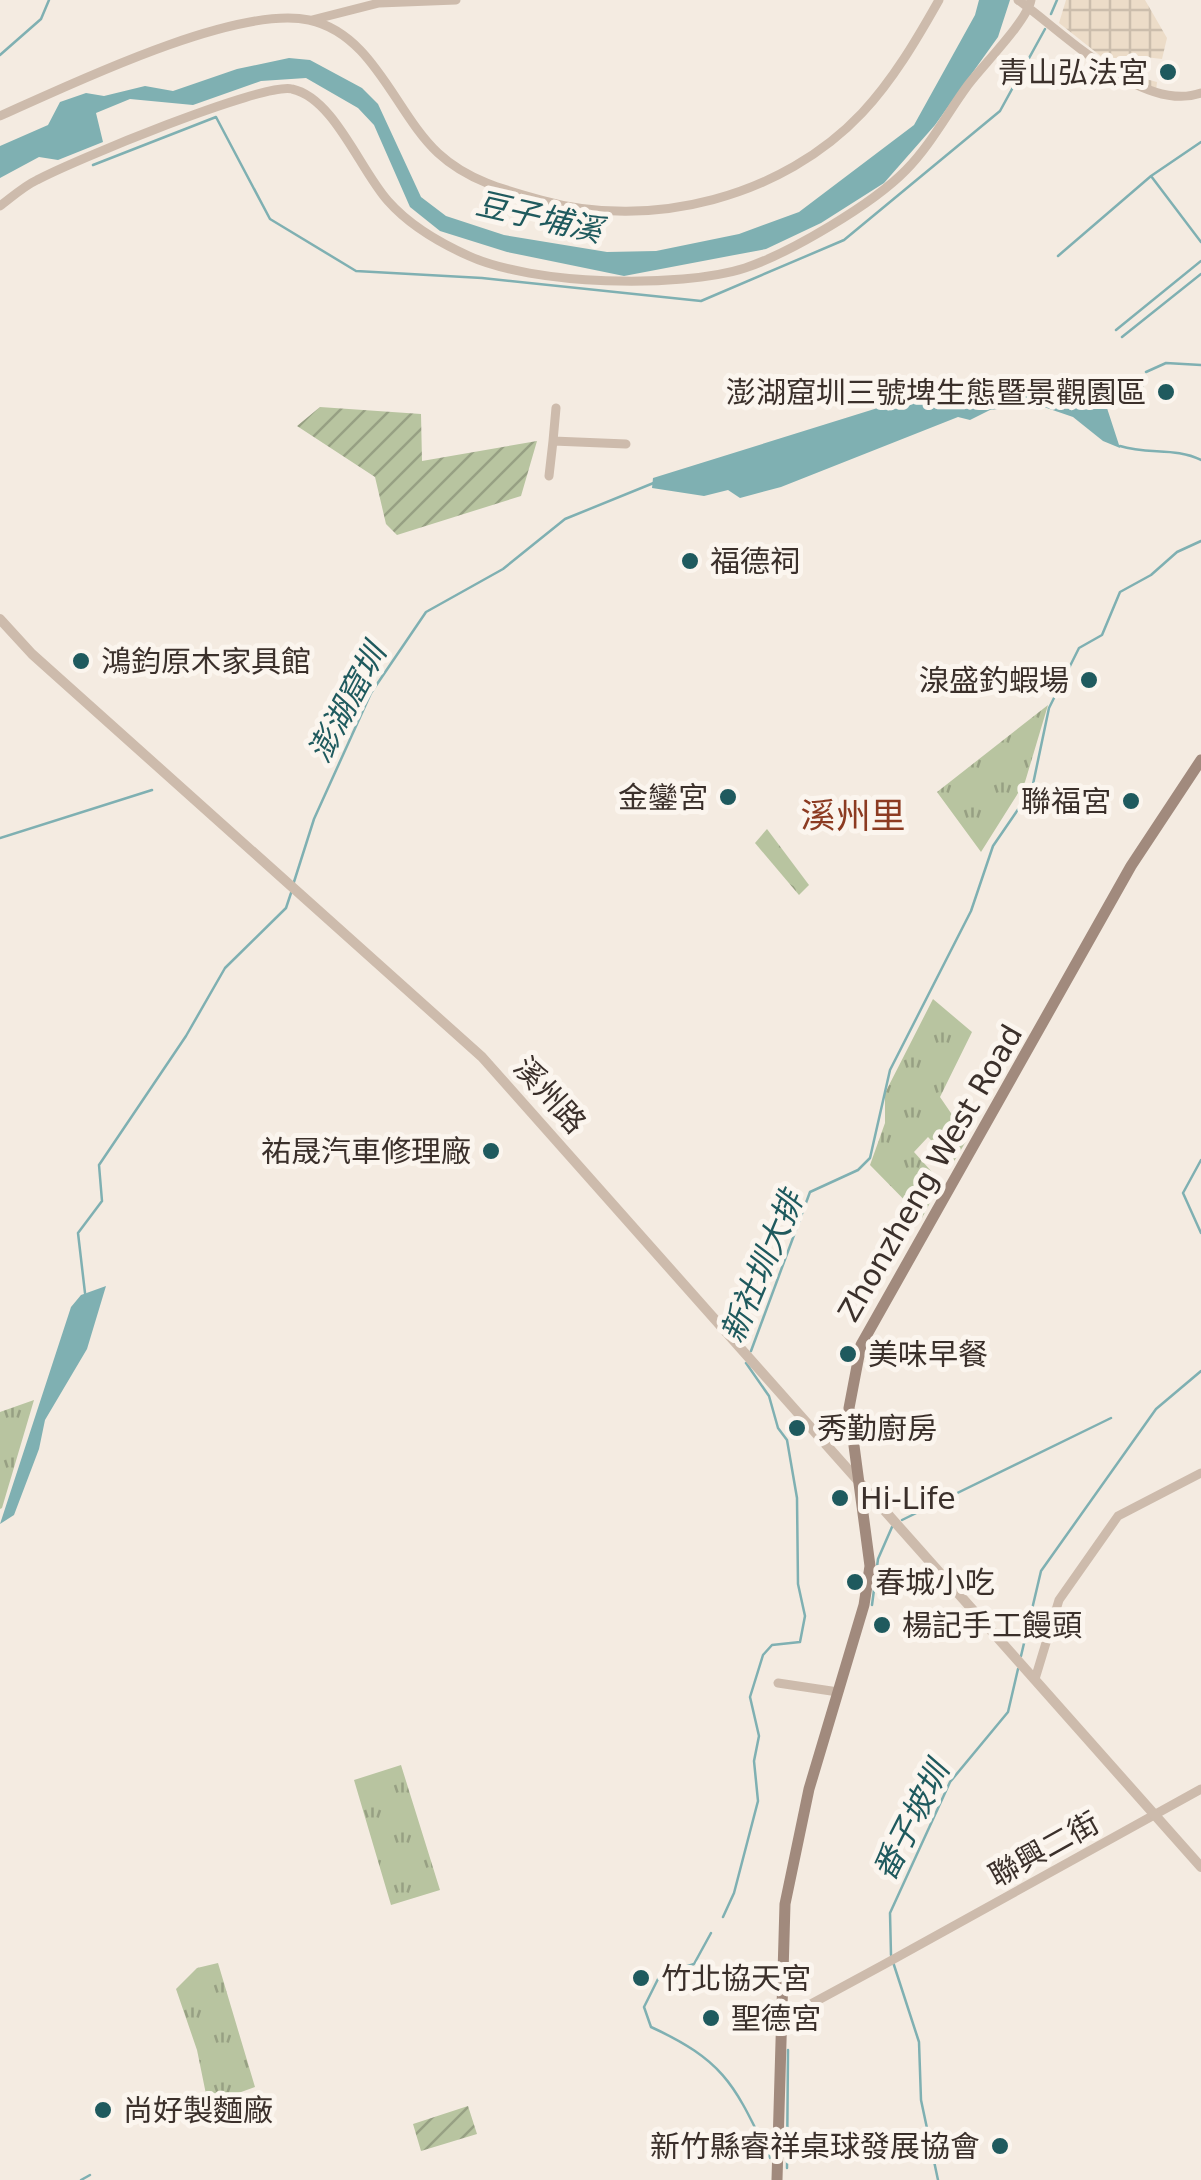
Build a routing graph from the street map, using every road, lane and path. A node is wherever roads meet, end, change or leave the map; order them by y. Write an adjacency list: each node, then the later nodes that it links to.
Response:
1 (456, 0): 5 (street)
2 (939, 0): 5 (street)
3 (1018, 0): 4 (street)
4 (1030, 4): 6 (street); 8 (street)
5 (312, 20): 7 (street)
6 (1201, 93)
7 (0, 116)
8 (0, 206)
9 (556, 408): 10 (street)
10 (553, 441): 11 (street); 12 (street)
11 (626, 444)
12 (549, 476)
13 (0, 619): 16 (street, 溪州路)
14 (1201, 760): 16 (main road, Zhonzheng West Road)
15 (1201, 1473): 17 (street)
16 (858, 1478): 17 (street); 19 (main road, Zhonzheng West Road)
17 (1036, 1679): 21 (street)
18 (778, 1683): 19 (street)
19 (838, 1692): 23 (main road, Zhonzheng West Road)
20 (1201, 1789): 21 (street, 聯興二街)
21 (1155, 1816): 22 (street); 23 (street, 聯興二街)
22 (1201, 1868)
23 (780, 2015): 24 (main road, Zhonzheng West Road)
24 (778, 2180)

